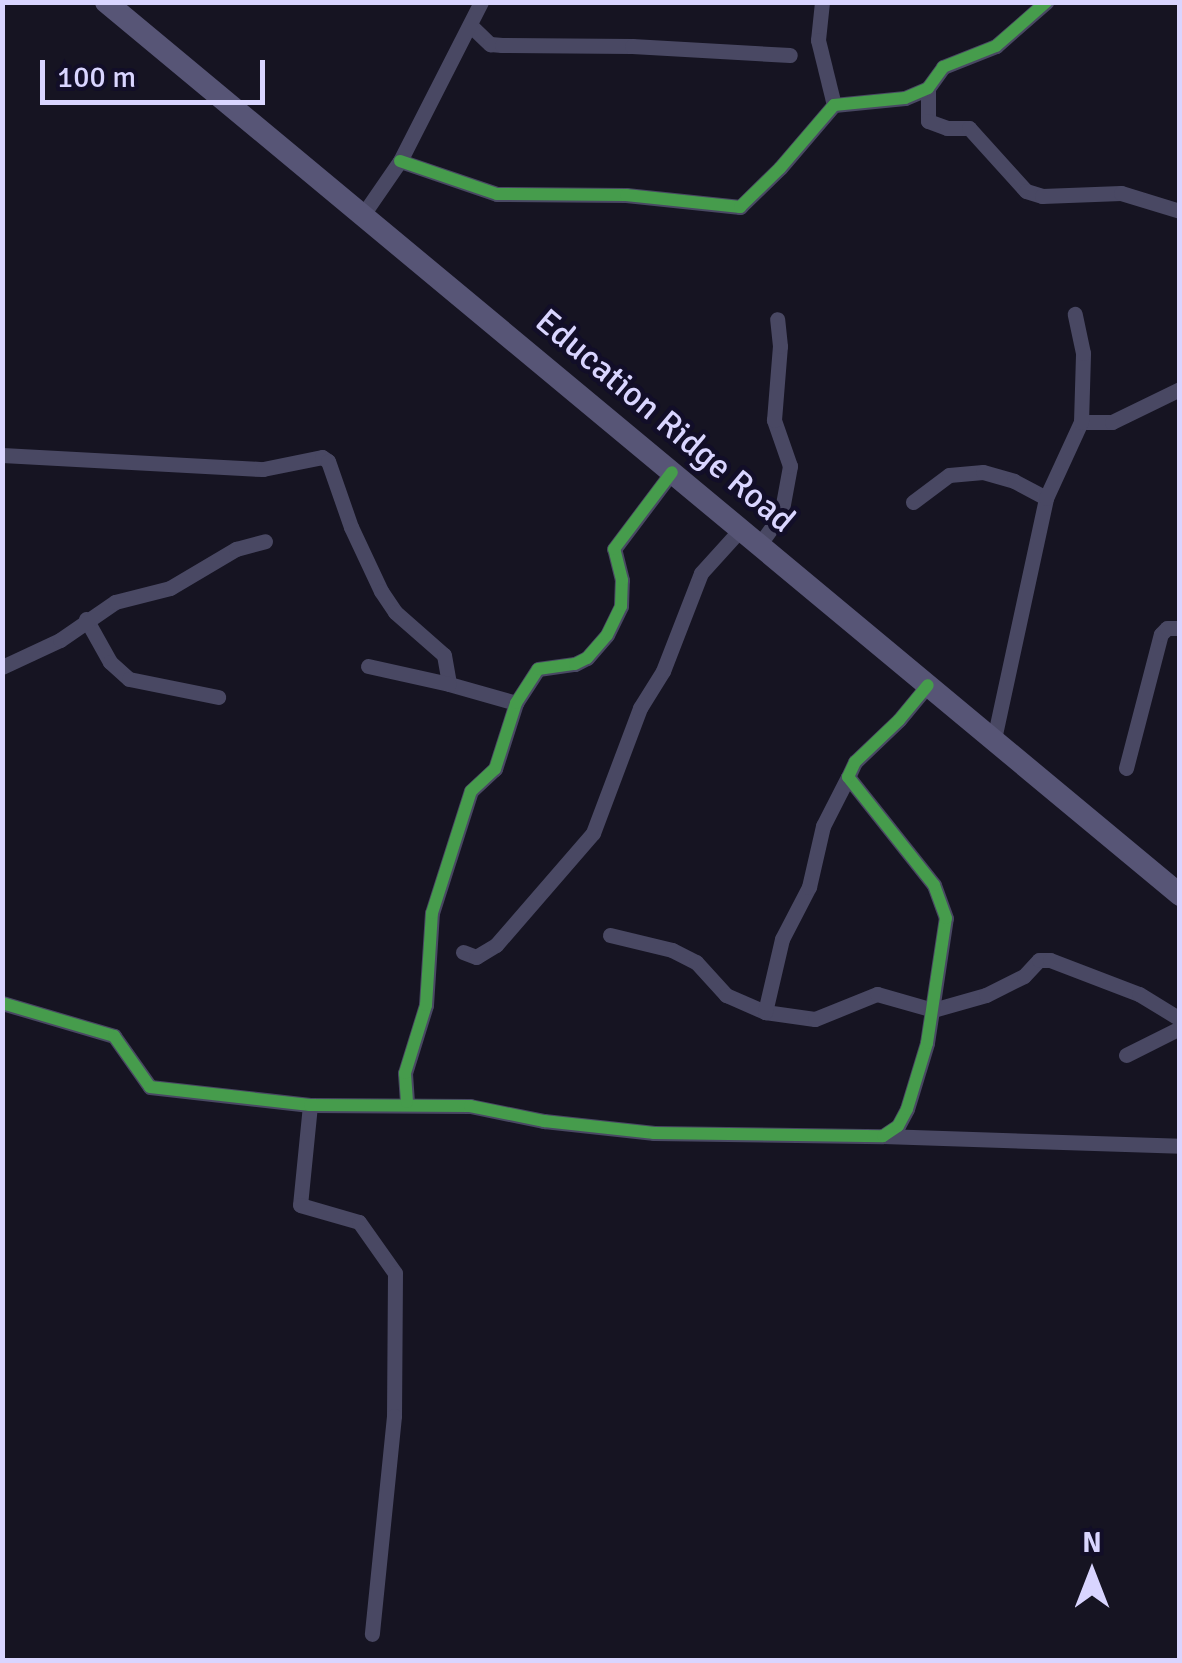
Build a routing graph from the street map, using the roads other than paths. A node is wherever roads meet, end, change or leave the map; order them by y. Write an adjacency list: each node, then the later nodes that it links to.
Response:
1 (481, 2): 5 (street)
2 (822, 2): 8 (street)
3 (1046, 2): 7 (street)
4 (117, 6): 11 (main road, Education Ridge Road)
5 (470, 25): 6 (street); 9 (street)
6 (790, 55)
7 (928, 88): 8 (street); 10 (street)
8 (834, 106): 9 (street)
9 (400, 161): 11 (street)
10 (1180, 211)
11 (362, 216): 17 (main road, Education Ridge Road)
12 (1075, 314): 15 (street)
13 (777, 319): 20 (street)
14 (1180, 389): 15 (street)
15 (1081, 422): 18 (street)
16 (2, 456): 26 (street)
17 (672, 472): 20 (main road, Education Ridge Road); 29 (street)
18 (1046, 498): 19 (street); 30 (street)
19 (914, 502)
20 (750, 537): 27 (main road, Education Ridge Road); 35 (street)
21 (265, 541): 22 (street)
22 (86, 619): 25 (street); 28 (street)
23 (1180, 628): 31 (street)
24 (368, 666): 26 (street)
25 (2, 667)
26 (449, 684): 29 (street)
27 (928, 685): 30 (main road, Education Ridge Road); 32 (street)
28 (218, 697)
29 (516, 703): 42 (street)
30 (994, 739): 33 (main road, Education Ridge Road)
31 (1126, 768)
32 (848, 776): 37 (street); 38 (street)
33 (1180, 894)
34 (610, 935): 38 (street)
35 (463, 952)
36 (2, 1003): 43 (street)
37 (932, 1010): 38 (street); 39 (street); 44 (street)
38 (765, 1012)
39 (1180, 1019)
40 (1180, 1028): 41 (street)
41 (1126, 1056)
42 (407, 1102): 43 (street); 44 (street)
43 (310, 1105): 46 (street)
44 (883, 1136): 45 (street)
45 (1180, 1146)
46 (372, 1634)

